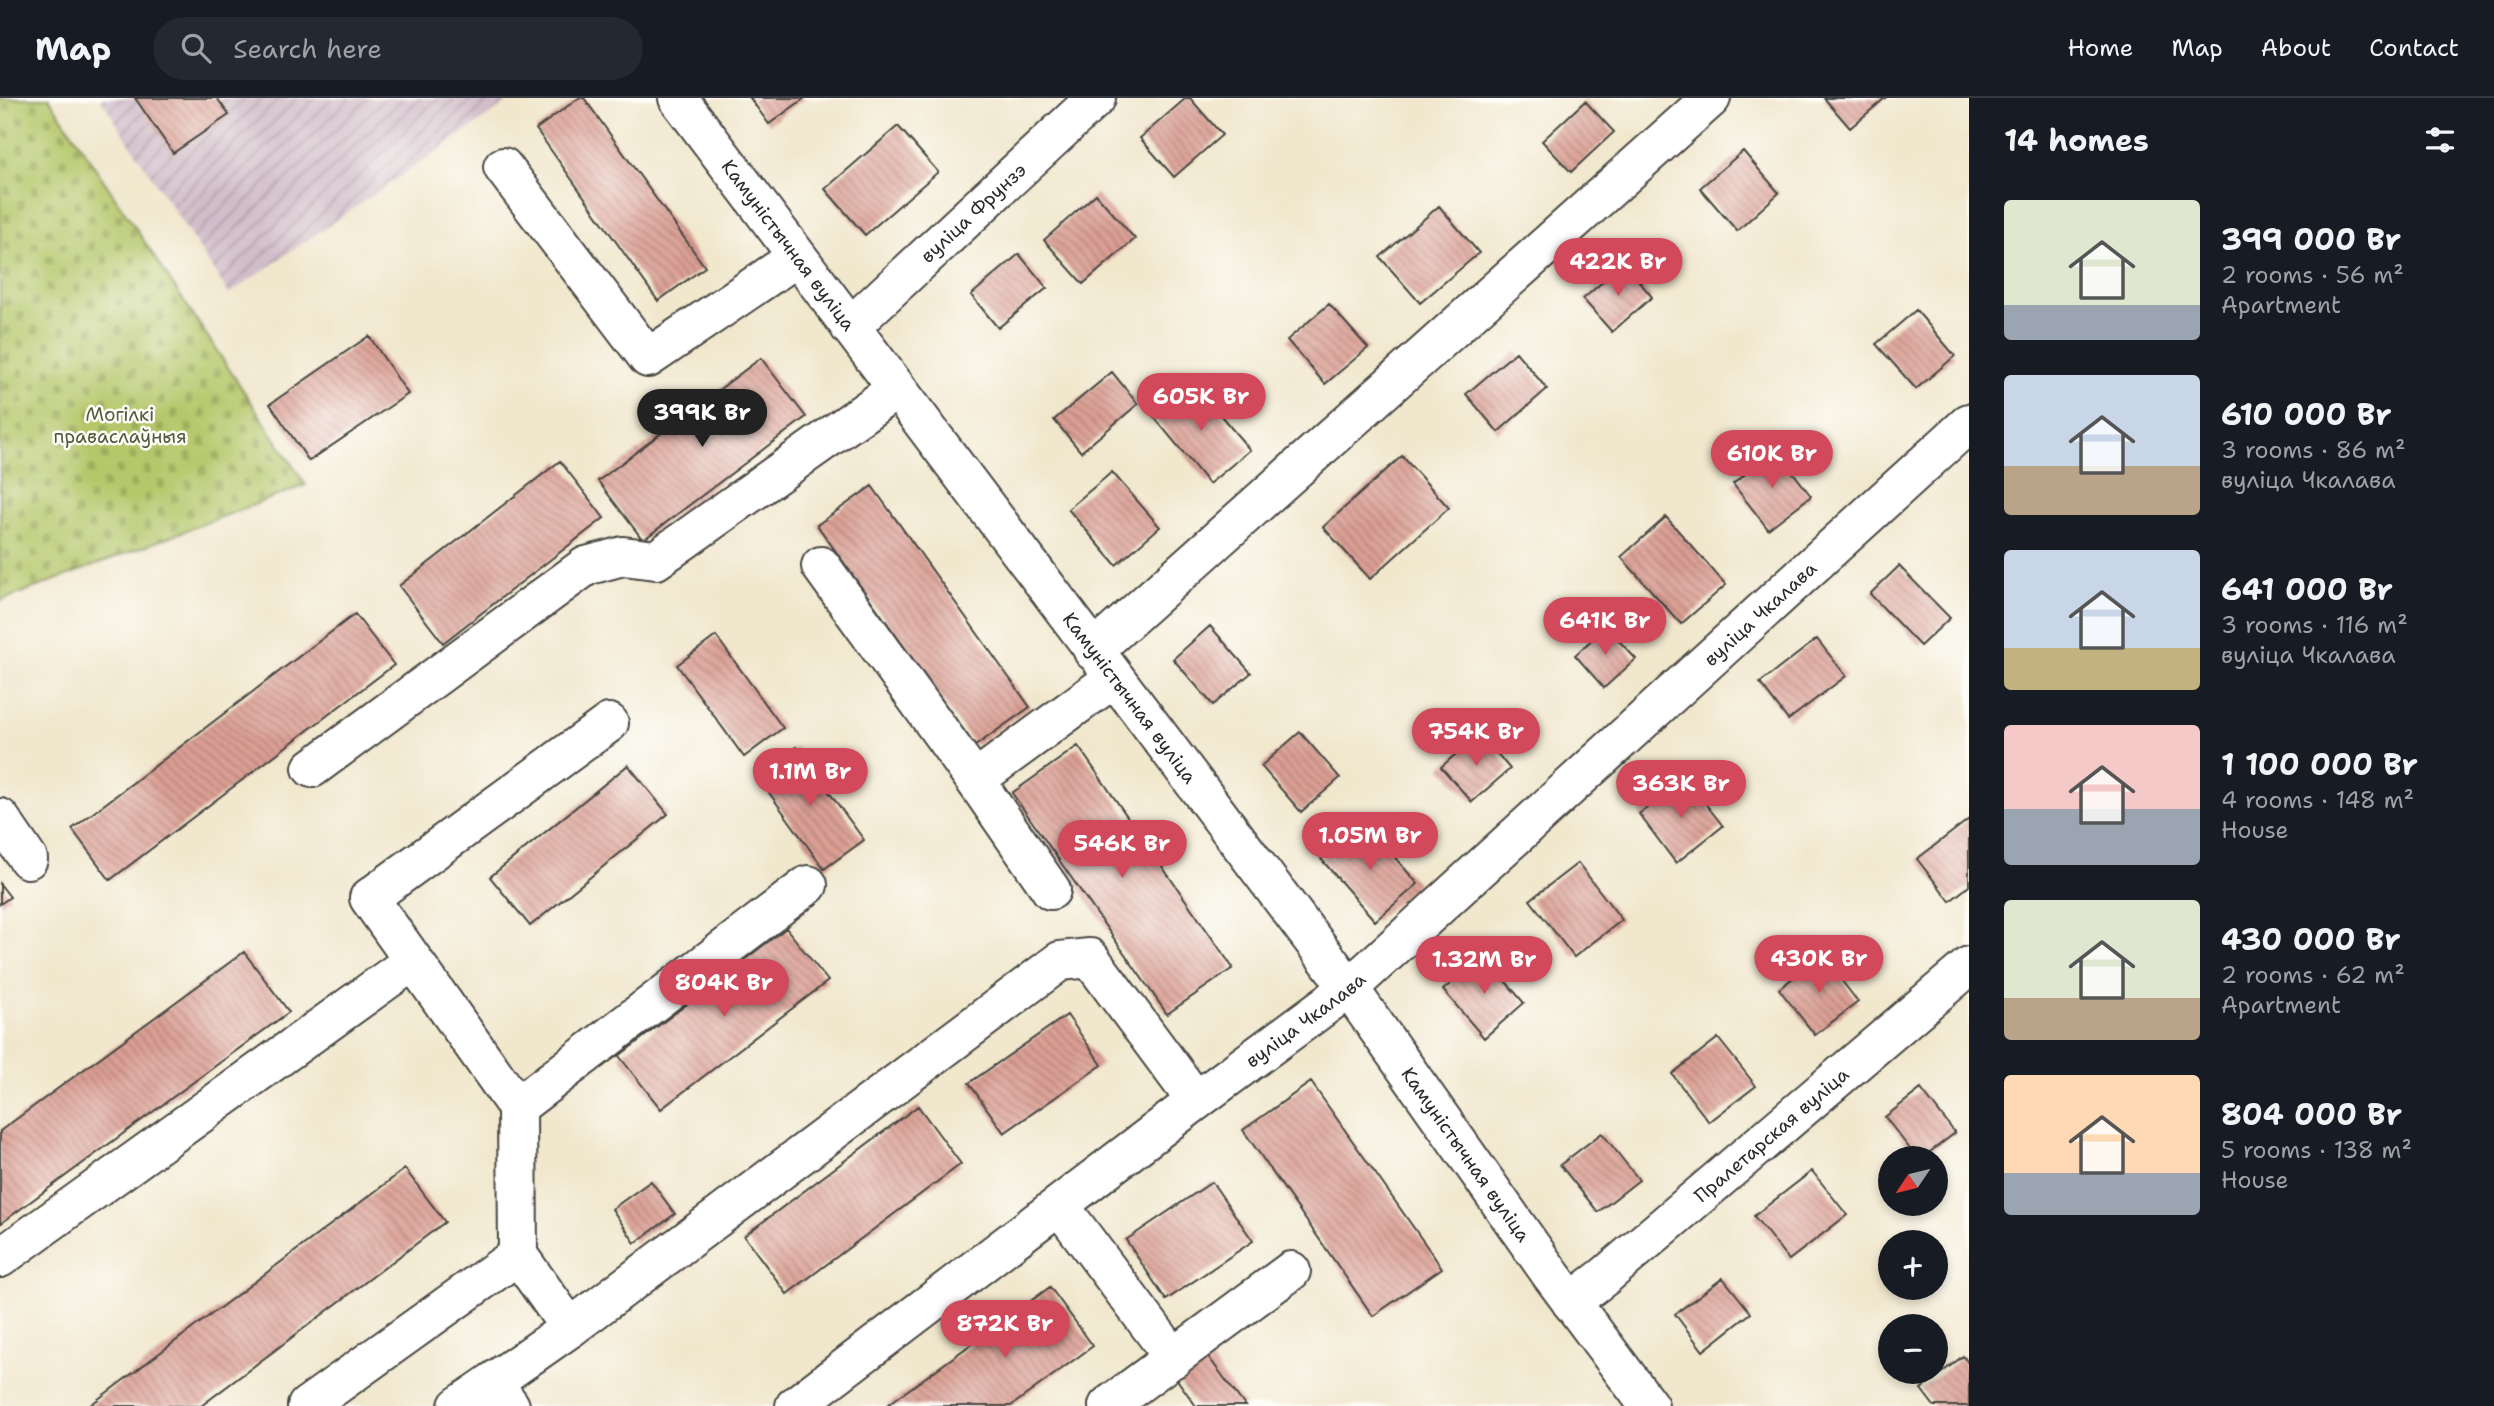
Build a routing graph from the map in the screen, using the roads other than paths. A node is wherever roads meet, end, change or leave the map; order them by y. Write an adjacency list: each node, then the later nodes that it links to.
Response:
1 (678, 98): 5 (street, Камуністычная вуліца)
2 (1096, 98): 6 (street, вуліца Фрунзэ)
3 (1711, 98): 10 (street)
4 (503, 167): 5 (street)
5 (797, 257): 6 (street, Камуністычная вуліца)
6 (850, 327): 7 (street, Камуністычная вуліца)
7 (897, 389): 10 (street, Камуністычная вуліца); 12 (street)
8 (1969, 423): 20 (street, вуліца Чкалава)
9 (821, 566): 13 (street)
10 (1104, 664): 13 (street); 20 (street, Камуністычная вуліца)
11 (609, 723): 18 (street)
12 (312, 768)
13 (975, 780): 17 (street)
14 (0, 818): 15 (street)
15 (28, 859)
16 (808, 885): 22 (street)
17 (1051, 890)
18 (413, 961): 22 (street); 25 (street)
19 (1969, 965): 27 (street, Пралетарская вуліца)
20 (1349, 988): 21 (street, вуліца Чкалава); 27 (street, Камуністычная вуліца)
21 (1196, 1101): 23 (street, вуліца Чкалава); 28 (street)
22 (517, 1107): 24 (street)
23 (1060, 1206): 29 (street); 31 (street, вуліца Чкалава)
24 (518, 1255): 28 (street); 32 (street)
25 (0, 1258)
26 (1291, 1271): 29 (street)
27 (1571, 1302): 35 (street, Камуністычная вуліца)
28 (569, 1328): 30 (street)
29 (1174, 1358): 34 (street)
30 (501, 1394): 33 (street)
31 (814, 1400)
32 (307, 1406)
33 (458, 1406)
34 (1108, 1406)
35 (1649, 1406)

